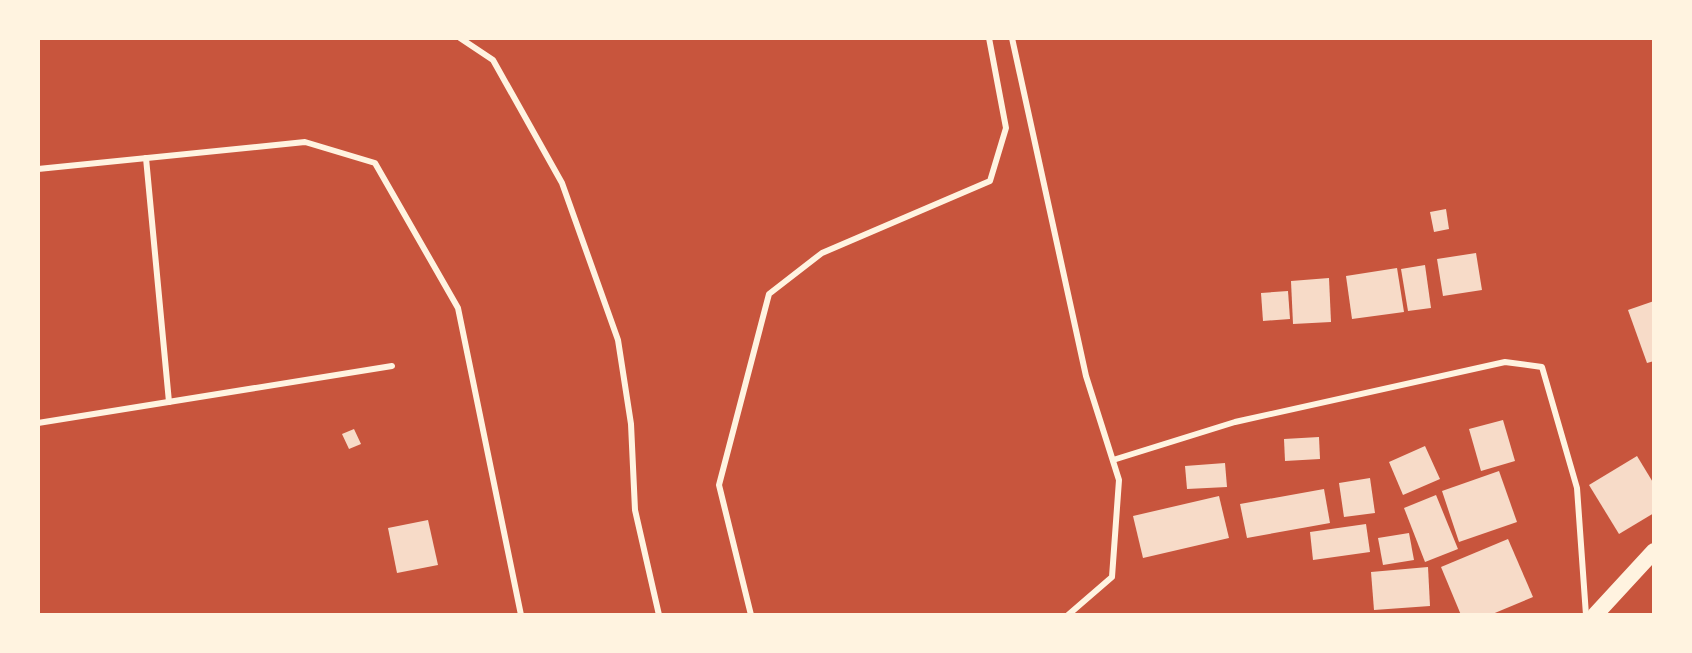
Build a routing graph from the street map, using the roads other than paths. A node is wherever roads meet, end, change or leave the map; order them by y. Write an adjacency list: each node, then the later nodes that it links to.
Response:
1 (460, 38): 12 (lane)
2 (989, 38): 13 (lane)
3 (1012, 38): 9 (lane)
4 (146, 158): 5 (lane); 7 (lane); 11 (lane)
5 (38, 169)
6 (392, 366): 7 (lane)
7 (169, 402): 8 (lane)
8 (38, 423)
9 (1113, 460): 14 (lane); 15 (lane)
10 (1654, 551): 16 (main road)
11 (521, 615)
12 (659, 615)
13 (751, 615)
14 (1068, 615)
15 (1586, 615)
16 (1595, 615)

